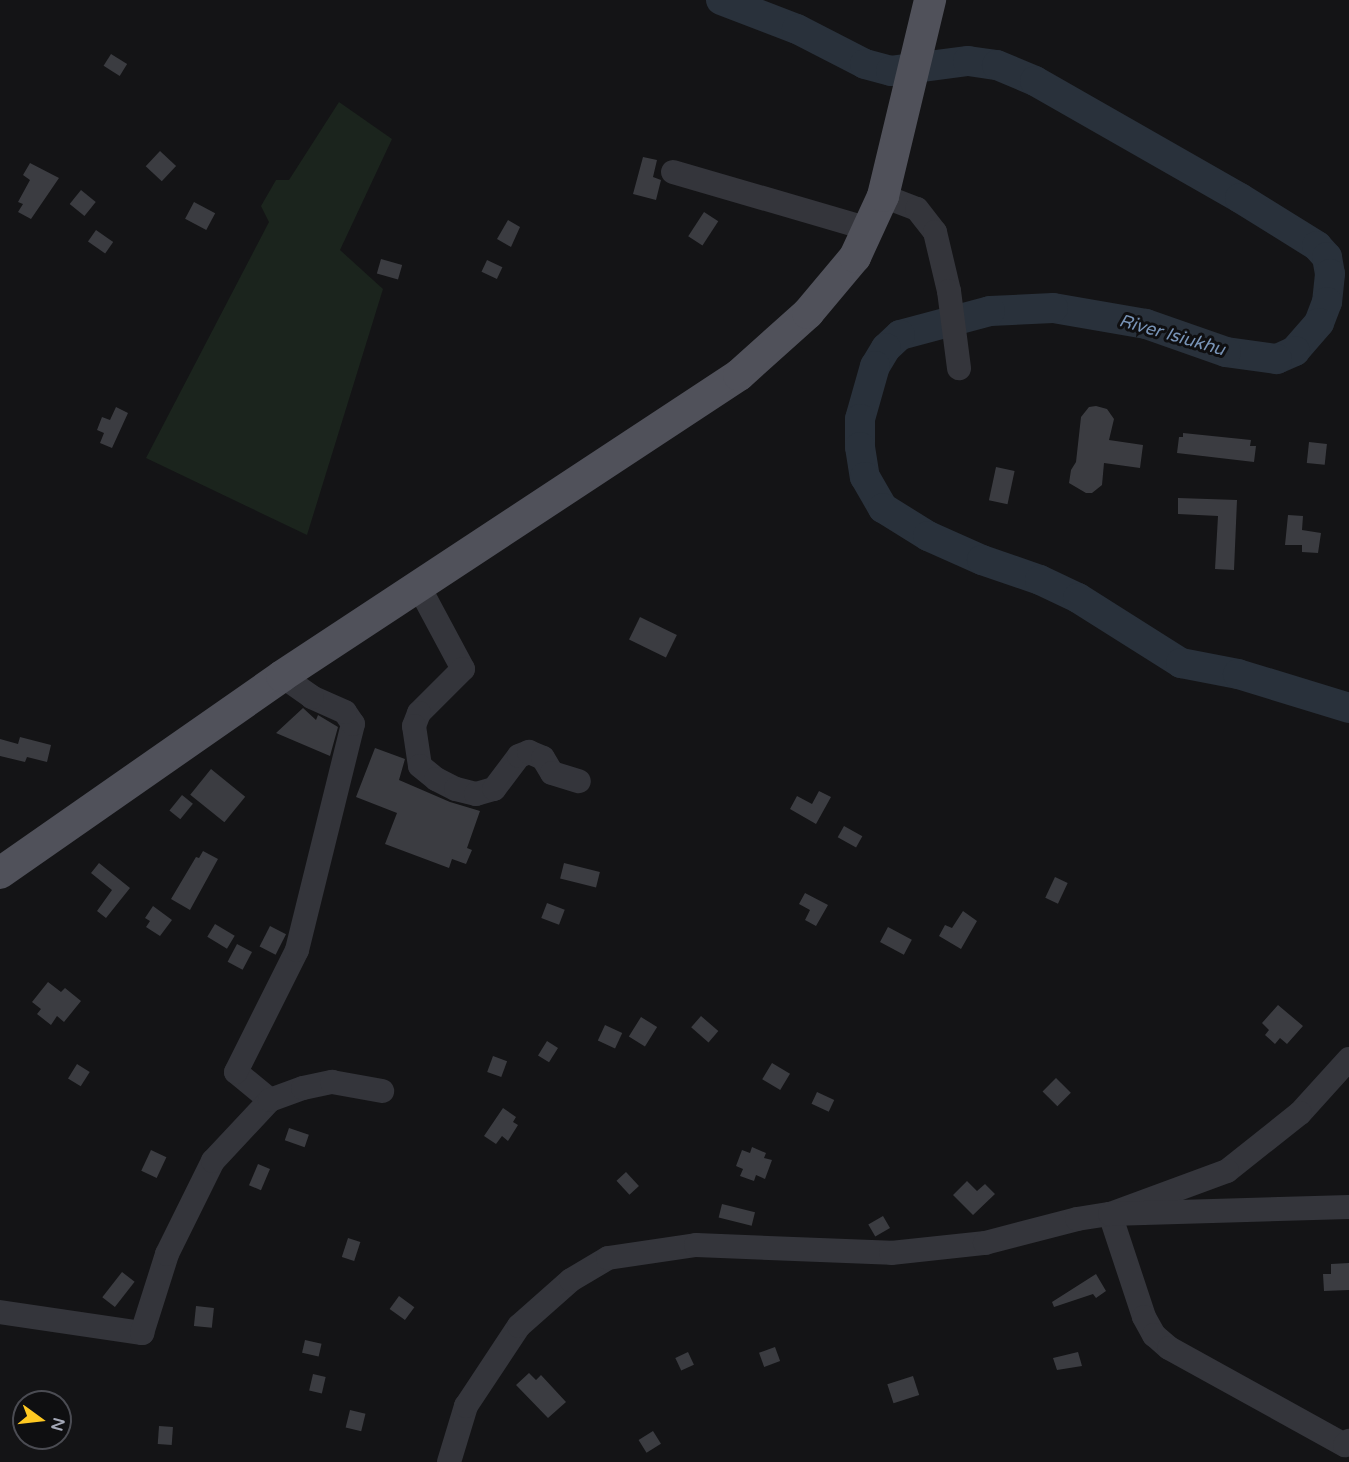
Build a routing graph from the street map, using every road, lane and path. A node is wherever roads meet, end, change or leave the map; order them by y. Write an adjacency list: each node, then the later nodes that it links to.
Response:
1 (927, 12): 3 (main road)
2 (673, 172): 4 (street)
3 (883, 196): 4 (main road); 5 (street)
4 (869, 229): 6 (main road)
5 (958, 356)
6 (419, 587): 7 (main road); 8 (street)
7 (282, 676): 9 (main road); 12 (street)
8 (579, 781)
9 (0, 873)
10 (1349, 1059): 14 (street)
11 (382, 1091): 12 (street)
12 (270, 1100): 15 (street)
13 (1349, 1207): 14 (street)
14 (1110, 1214): 16 (street); 17 (street)
15 (0, 1312)
16 (1345, 1449)
17 (449, 1462)

